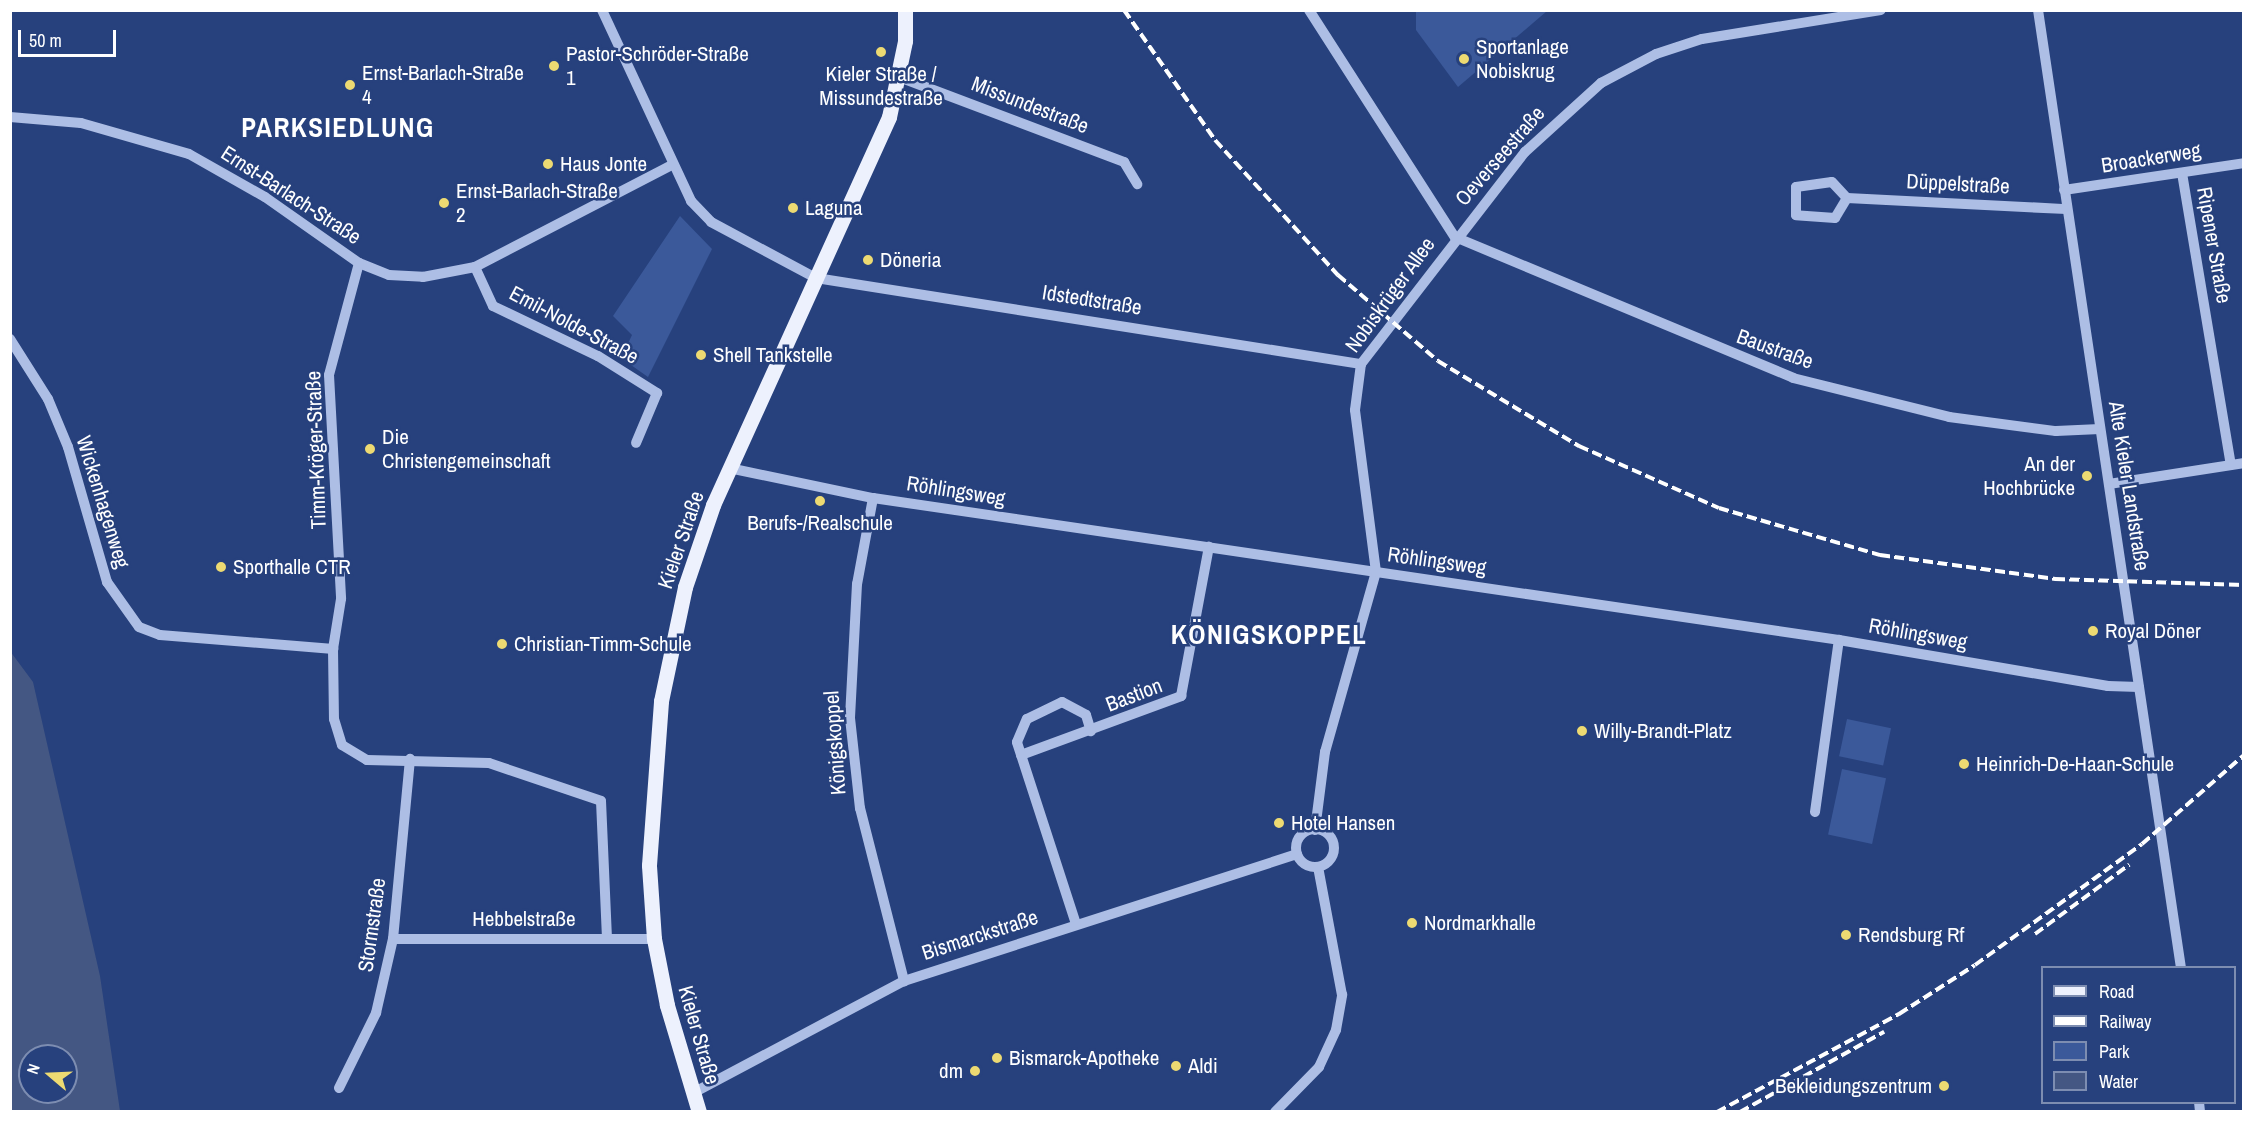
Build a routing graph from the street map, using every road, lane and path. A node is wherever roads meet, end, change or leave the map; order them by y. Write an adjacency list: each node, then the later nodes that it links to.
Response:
1 (602, 10): 9 (street, Idstedtstraße)
2 (905, 10): 6 (main road, Kieler Straße)
3 (1309, 10): 15 (street, Nobiskrüger Allee)
4 (1881, 10): 15 (street, Oeverseestraße)
5 (2038, 10): 12 (street, Alte Kieler Landstraße)
6 (899, 77): 11 (street, Missundestraße); 18 (main road, Kieler Straße)
7 (10, 117): 16 (street, Ernst-Barlach-Straße)
8 (2244, 163): 10 (street, Broackerweg)
9 (672, 165): 17 (street, Ernst-Barlach-Straße); 18 (street, Idstedtstraße)
10 (2182, 173): 12 (street, Broackerweg); 24 (street, Ripener Straße)
11 (1137, 184)
12 (2064, 190): 14 (street, Alte Kieler Landstraße)
13 (1846, 198): 13 (street); 14 (street, Düppelstraße)
14 (2067, 209): 21 (street, Alte Kieler Landstraße)
15 (1455, 237): 20 (street, Nobiskrüger Allee); 21 (street, Baustraße)
16 (359, 263): 17 (street, Ernst-Barlach-Straße); 31 (street, Timm-Kröger-Straße)
17 (475, 267): 22 (street, Emil-Nolde-Straße)
18 (816, 278): 20 (street, Idstedtstraße); 25 (main road, Kieler Straße)
19 (10, 339): 31 (street, Wickenhagenweg)
20 (1361, 364): 29 (street, Nobiskrüger Allee)
21 (2100, 429): 26 (street, Alte Kieler Landstraße)
22 (636, 443)
23 (2244, 464): 24 (street)
24 (2231, 465): 26 (street)
25 (729, 468): 27 (street, Röhlingsweg); 43 (main road, Kieler Straße)
26 (2109, 484): 32 (street, Alte Kieler Landstraße)
27 (873, 498): 28 (street, Röhlingsweg); 45 (street, Königskoppel)
28 (1209, 547): 29 (street, Röhlingsweg); 33 (street, Bastion)
29 (1376, 572): 30 (street, Röhlingsweg); 37 (street)
30 (1839, 640): 32 (street, Röhlingsweg); 36 (street)
31 (333, 649): 35 (street, Timm-Kröger-Straße)
32 (2139, 687): 44 (street, Alte Kieler Landstraße)
33 (1091, 731): 34 (street, Bastion); 34 (street, Bastion)
34 (1021, 755): 40 (street, Bastion)
35 (410, 759): 41 (street); 42 (street, Stormstraße)
36 (1815, 812)
37 (1315, 830): 38 (street); 39 (street)
38 (1297, 854): 39 (street); 40 (street, Bismarckstraße)
39 (1318, 867): 49 (street)
40 (1076, 924): 45 (street, Bismarckstraße)
41 (608, 938): 42 (street, Hebbelstraße); 43 (street, Hebbelstraße)
42 (393, 939): 46 (street, Stormstraße)
43 (654, 939): 47 (main road, Kieler Straße)
44 (2181, 966)
45 (904, 981): 47 (street, Bismarckstraße)
46 (339, 1088)
47 (693, 1094): 48 (main road, Kieler Straße)
48 (699, 1112)
49 (1275, 1112)

